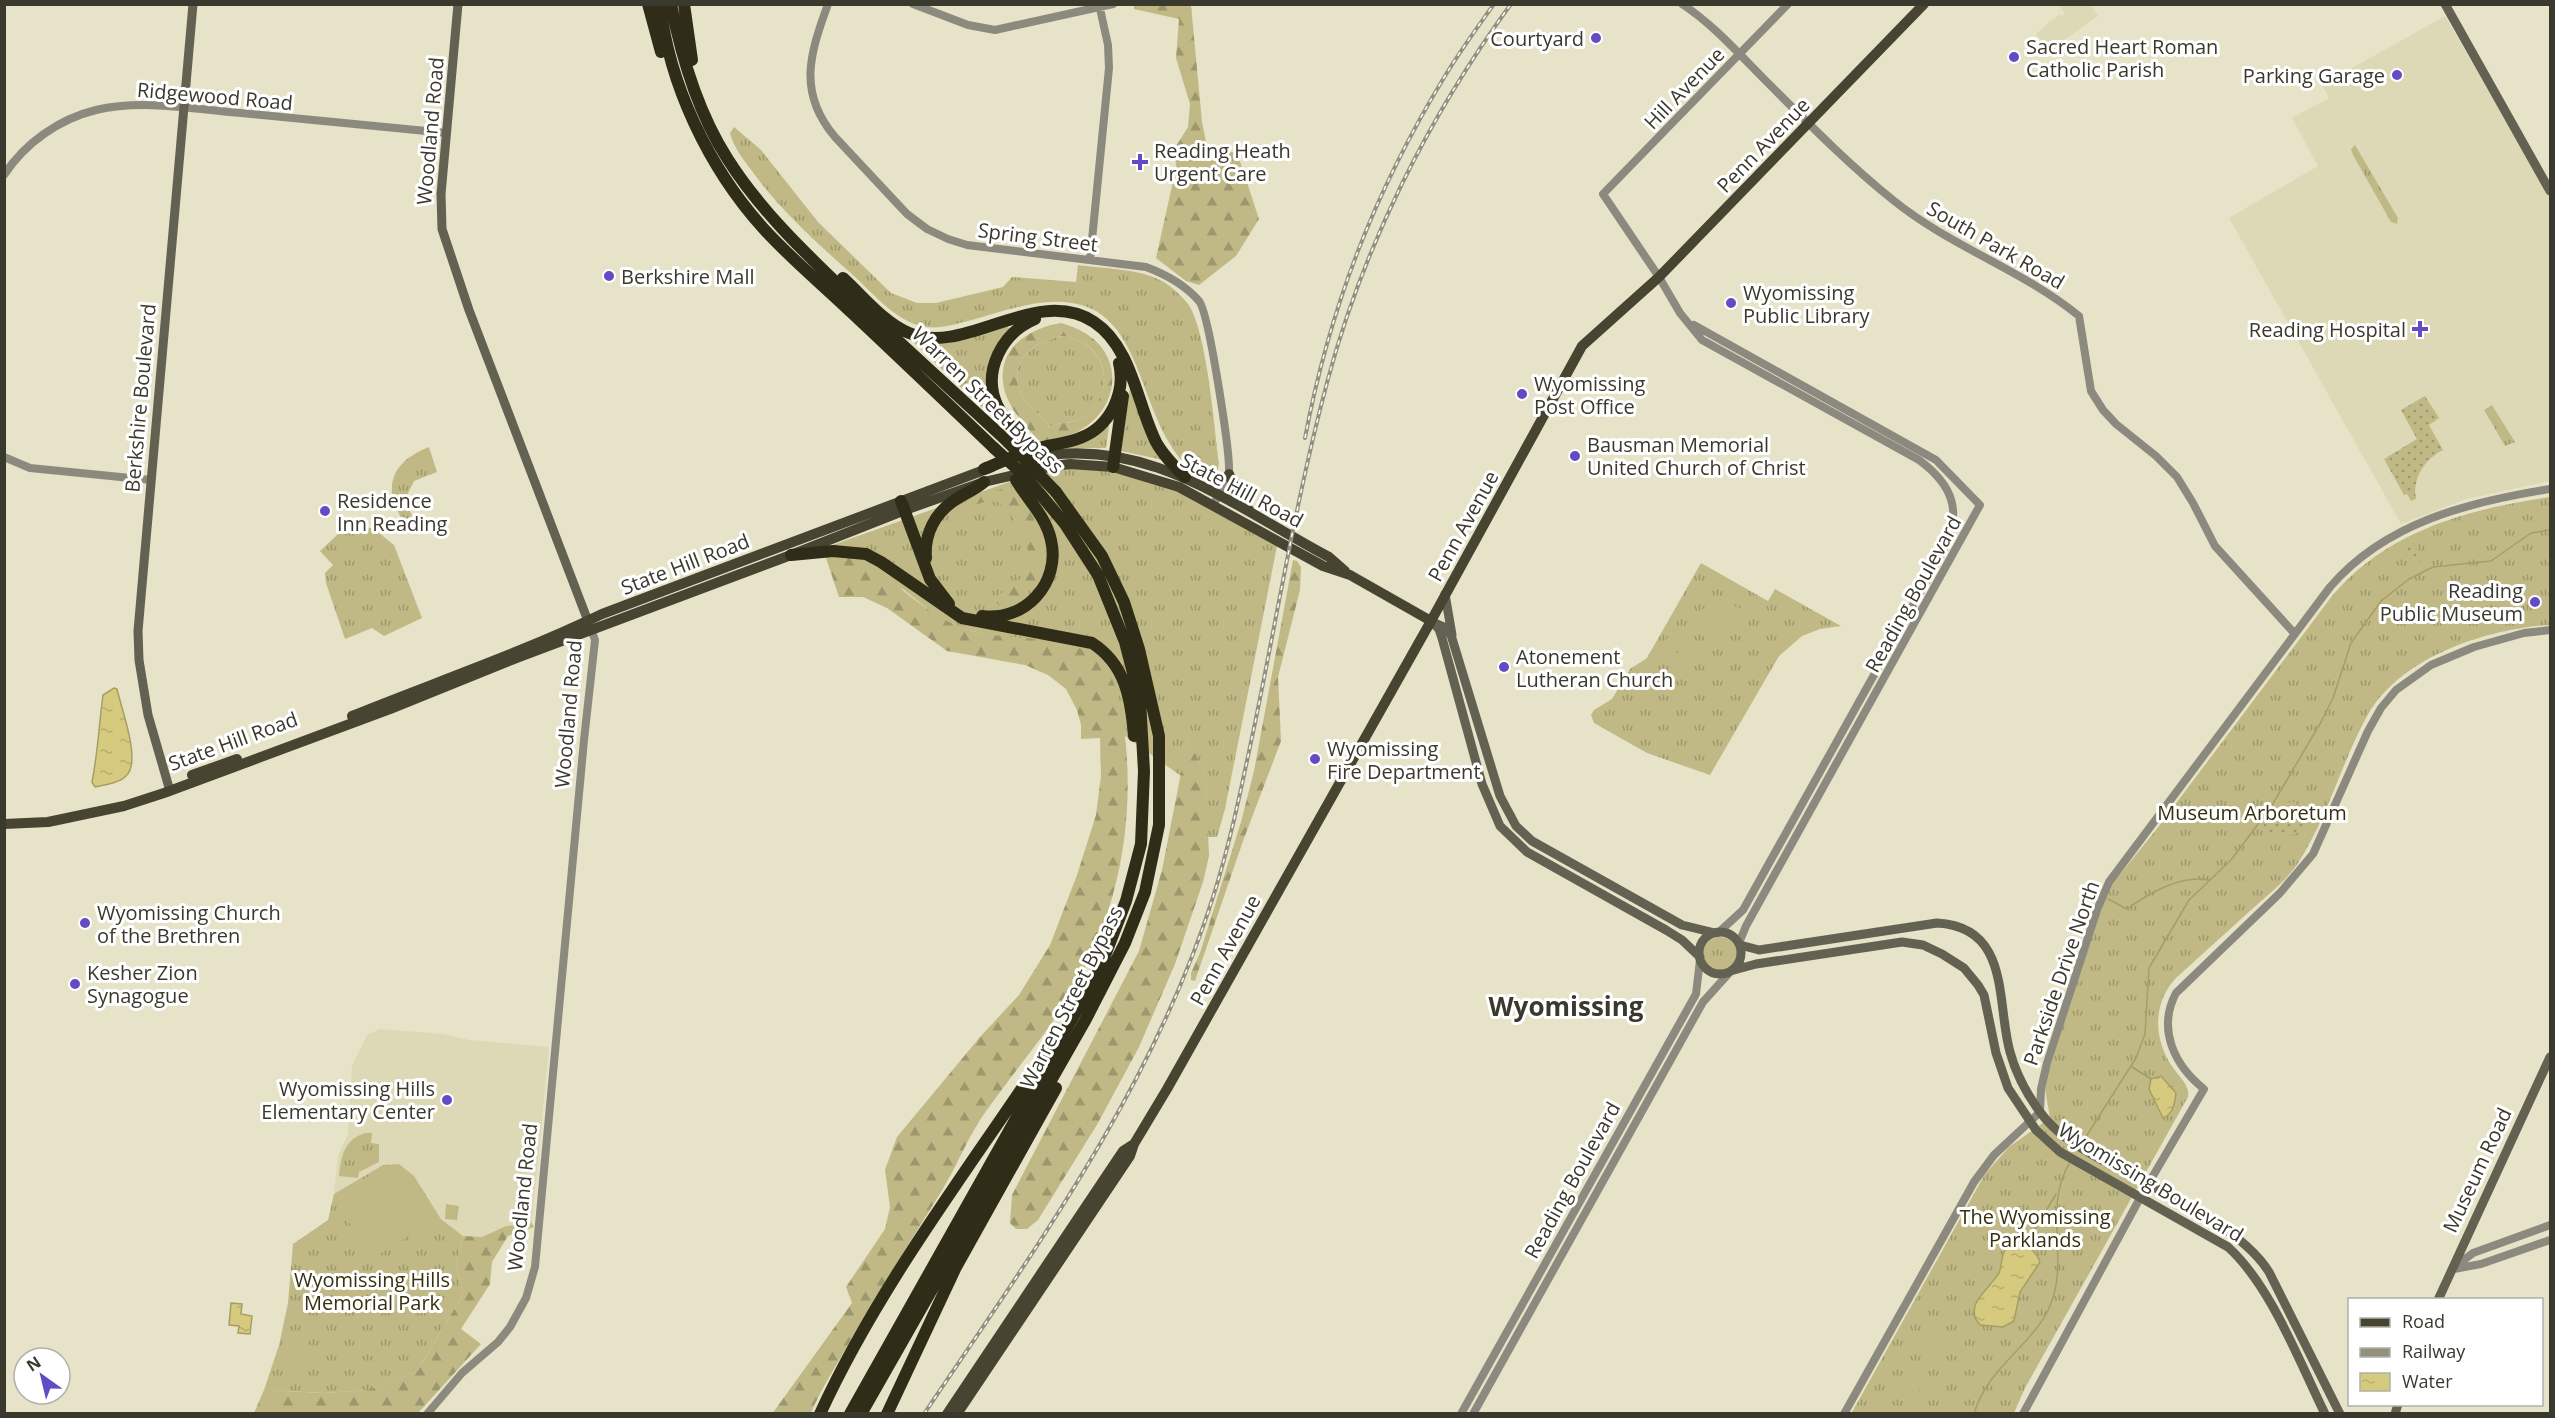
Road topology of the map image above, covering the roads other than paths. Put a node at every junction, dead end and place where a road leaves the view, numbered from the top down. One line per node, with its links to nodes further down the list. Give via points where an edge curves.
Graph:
1 (193, 4): 16 (main road, Berkshire Boulevard)
2 (458, 4): 18 (main road, Woodland Road)
3 (648, 4): 21 (highway, via 684,116 696,140)
4 (660, 4): 21 (highway, Warren Street Bypass, via 679,87)
5 (671, 4): 19 (highway, Warren Street Bypass, via 694,90)
6 (684, 4): 19 (highway, via 691,55)
7 (828, 4): 25 (street, Spring Street, via 812,51 810,78 815,105 829,130 907,214 937,235 967,245)
8 (913, 4): 14 (street, via 968,25 995,30)
9 (1113, 4): 14 (street)
10 (1682, 4): 15 (street, South Park Road, via 1704,19)
11 (1788, 4): 15 (street, Hill Avenue)
12 (1924, 4): 17 (main road, Penn Avenue)
13 (2445, 4): 22 (main road)
14 (1100, 7): 25 (street, via 1109,68)
15 (1740, 54): 17 (street, South Park Road); 23 (street, Hill Avenue)
16 (184, 108): 18 (street, Ridgewood Road); 20 (street, Ridgewood Road, via 123,105 80,115 38,138); 36 (main road, Berkshire Boulevard)
17 (1809, 124): 26 (main road, Penn Avenue); 50 (street, South Park Road, via 1873,184 1919,219 2046,290 2079,316 2091,391 2103,410 2176,477 2216,547)
18 (447, 133): 48 (main road, Woodland Road, via 441,209 447,248)
19 (726, 157): 24 (highway, Warren Street Bypass)
20 (4, 175)
21 (728, 182): 35 (highway, Warren Street Bypass, bridge, via 764,229 994,448)
22 (2550, 191)
23 (1603, 194): 26 (street, Reading Boulevard)
24 (767, 212): 28 (highway, via 908,333 939,338 1060,310 1095,323 1106,332); 38 (highway, Warren Street Bypass, bridge)
25 (1090, 260): 32 (street, Spring Street, via 1160,272 1203,307 1215,361)
26 (1659, 277): 27 (street, Reading Boulevard); 45 (main road, Penn Avenue, via 1582,345)
27 (1684, 318): 55 (street, Reading Boulevard, via 1707,344 1919,460 1946,486 1954,514 1943,551 1743,910); 57 (street, Reading Boulevard, via 1936,460 1980,505)
28 (1122, 357): 31 (highway, via 1126,378); 34 (highway, via 1157,444)
29 (1117, 401): 31 (highway); 33 (highway, via 1103,422 1084,437 1036,448); 38 (highway, bridge, via 1122,377 1118,359 1108,341 1080,319 1044,316 1026,323 1003,345 992,378 999,408)
30 (4, 458): 36 (street, via 30,468)
31 (1110, 461): 33 (main road, State Hill Road, via 1046,455); 34 (main road, State Hill Road, via 1145,462); 39 (main road, State Hill Road)
32 (1229, 474): 39 (street); 41 (main road, via 1239,498)
33 (984, 475): 40 (main road, State Hill Road); 43 (highway, via 973,492 950,503 933,522 926,544)
34 (1185, 477): 39 (main road, State Hill Road)
35 (1021, 479): 43 (highway, via 1044,521 1053,550 1049,576 1035,599 1008,615 971,614 945,601); 54 (highway, Warren Street Bypass, via 1065,524 1098,575 1125,642 1140,700 1144,771 1142,834)
36 (151, 480): 52 (main road, Berkshire Boulevard, via 139,649 148,715)
37 (2550, 489): 50 (street, Parkside Drive North, via 2452,510 2399,531 2346,569)
38 (1056, 492): 56 (highway, Warren Street Bypass, via 1102,556 1124,602 1159,736 1159,825 1146,892)
39 (1216, 500): 41 (main road, State Hill Road); 44 (main road, State Hill Road, via 1323,566)
40 (900, 507): 42 (main road, State Hill Road); 43 (highway); 46 (highway, via 924,578); 48 (main road, State Hill Road)
41 (1256, 516): 44 (main road, State Hill Road, via 1329,557)
42 (791, 555): 46 (highway, via 833,551 866,554); 48 (main road, State Hill Road)
43 (927, 571)
44 (1347, 574): 47 (main road, State Hill Road)
45 (1445, 594): 47 (main road, Penn Avenue); 51 (main road)
46 (940, 605): 54 (highway, via 975,622 1083,639 1101,648 1116,663 1126,683 1138,785)
47 (1431, 621): 51 (main road, via 1444,627); 58 (main road, via 1439,629 1482,784 1500,826 1527,852 1666,930); 64 (main road, Penn Avenue)
48 (590, 625): 52 (main road, State Hill Road, via 380,713); 71 (street, Woodland Road, via 596,640 535,1267 526,1298 510,1327)
49 (2550, 630): 65 (street, via 2474,647 2431,665 2396,690 2381,708 2313,854 2280,893 2173,998 2168,1022 2170,1042 2186,1071 2204,1089)
50 (2295, 634): 62 (street, Parkside Drive North, via 2109,882 2047,1063)
51 (1453, 640): 55 (main road, via 1500,796 1516,826 1532,841 1682,925)
52 (169, 787): 53 (main road, State Hill Road, via 124,806 48,822)
53 (4, 824)
54 (1131, 880): 59 (highway, Warren Street Bypass)
55 (1716, 933): 57 (main road, via 1729,934); 58 (main road, via 1703,942)
56 (1125, 943): 74 (highway, Warren Street Bypass); 75 (highway, via 1095,1016 957,1267)
57 (1739, 944): 60 (main road, via 1741,957); 62 (main road, Wyomissing Boulevard, via 1759,950 1937,923 1964,929 1981,942 1994,961 2011,1056 2023,1087)
58 (1700, 958): 60 (main road, via 1712,973); 78 (street, Reading Boulevard, via 1696,994)
59 (1099, 971): 72 (highway, via 907,1258 859,1337); 73 (highway, Warren Street Bypass)
60 (1732, 971): 63 (main road, Wyomissing Boulevard, via 1902,942 1933,949 1964,968 1984,995 2008,1088); 79 (street, Reading Boulevard, via 1703,1002)
61 (2550, 1057): 69 (main road, Museum Road)
62 (2040, 1112): 63 (street); 65 (main road, Wyomissing Boulevard, via 2058,1133)
63 (2031, 1122): 66 (main road, Wyomissing Boulevard, via 2042,1137 2065,1154); 80 (street, via 1994,1155 1974,1182)
64 (1134, 1144): 76 (main road, Penn Avenue, via 1123,1150); 77 (main road, Penn Avenue, via 1130,1156)
65 (2148, 1185): 66 (street); 83 (main road, Wyomissing Boulevard, via 2216,1223 2256,1253)
66 (2140, 1198): 81 (street); 82 (main road, Wyomissing Boulevard, via 2228,1247 2244,1262 2264,1291)
67 (2550, 1225): 69 (street, via 2473,1253)
68 (2550, 1240): 69 (street, via 2481,1264)
69 (2450, 1270): 70 (main road, Museum Road)
70 (2438, 1298)
71 (427, 1413)
72 (820, 1413)
73 (850, 1413)
74 (861, 1413)
75 (887, 1413)
76 (947, 1413)
77 (957, 1413)
78 (1461, 1413)
79 (1473, 1413)
80 (1844, 1413)
81 (2023, 1413)
82 (2325, 1413)
83 (2340, 1413)

